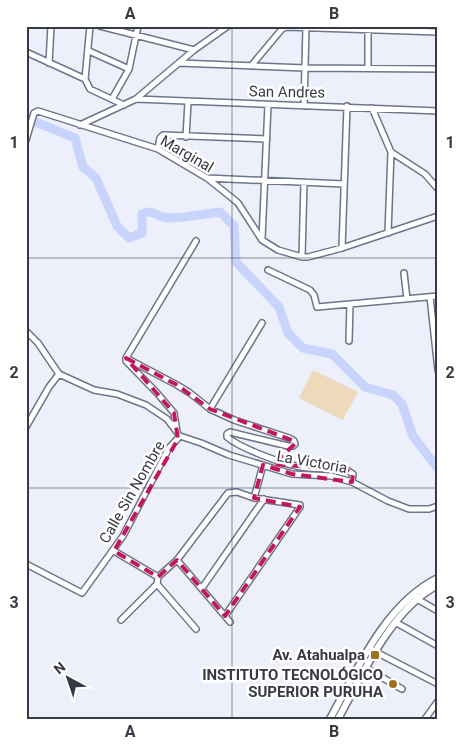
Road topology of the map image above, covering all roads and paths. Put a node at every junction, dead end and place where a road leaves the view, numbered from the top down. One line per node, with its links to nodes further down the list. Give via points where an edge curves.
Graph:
1 (51, 26): 13 (street)
2 (90, 26): 11 (street)
3 (100, 26): 9 (street)
4 (138, 26): 9 (street)
5 (228, 26): 10 (street)
6 (306, 27): 7 (street); 15 (street, via 284,27); 16 (street)
7 (368, 28): 8 (street); 17 (street)
8 (438, 32)
9 (136, 36): 10 (street); 18 (street)
10 (194, 50): 14 (street)
11 (89, 51): 18 (street); 20 (street)
12 (26, 52): 13 (street)
13 (49, 63): 20 (street)
14 (179, 63): 15 (street); 22 (street)
15 (251, 66): 16 (street)
16 (305, 68): 17 (street); 26 (street)
17 (368, 68): 19 (street)
18 (129, 69): 21 (street)
19 (438, 69)
20 (85, 79): 21 (street, via 90,89)
21 (112, 99): 24 (street)
22 (136, 99): 23 (street, San Andres); 24 (street)
23 (188, 102): 25 (street, San Andres); 31 (street)
24 (124, 105): 30 (street)
25 (268, 105): 26 (street, San Andres); 32 (street)
26 (304, 106): 27 (street, San Andres)
27 (346, 106): 28 (street, San Andres); 39 (street)
28 (372, 108): 29 (street, San Andres); 35 (street)
29 (438, 111)
30 (80, 125): 33 (street, Marginal, via 38,111 34,113); 34 (street, Marginal)
31 (186, 137): 32 (street); 34 (street, via 163,135)
32 (267, 139): 37 (street)
33 (26, 140)
34 (158, 149): 36 (street, Marginal)
35 (392, 152): 40 (street, via 425,174); 42 (street)
36 (207, 178): 37 (street); 43 (street, Marginal, via 238,203)
37 (265, 181): 38 (street); 43 (street)
38 (304, 182): 39 (street); 46 (street)
39 (344, 184): 45 (street)
40 (438, 190)
41 (438, 216): 42 (street)
42 (388, 233): 45 (street)
43 (262, 240): 46 (street, Marginal, via 278,250)
44 (196, 241): 56 (street)
45 (342, 248): 46 (street)
46 (302, 257)
47 (268, 270): 52 (street, via 310,290 317,307)
48 (404, 273): 51 (street)
49 (438, 296): 50 (street)
50 (430, 297): 51 (street); 57 (street)
51 (407, 299): 52 (street)
52 (350, 304): 55 (street)
53 (262, 323): 59 (street)
54 (26, 331): 58 (street)
55 (349, 341)
56 (126, 358): 59 (street, via 184,389); 61 (street, via 174,413)
57 (438, 370)
58 (59, 374): 60 (street); 61 (street, Calle Sin Nombre, via 94,390 117,394 146,405 167,419)
59 (210, 409): 63 (street, via 289,438 295,444 288,446 230,432 227,434 230,439 293,466 347,470 353,474)
60 (26, 427)
61 (179, 434): 62 (street, La Victoria); 67 (street, Calle Sin Nombre)
62 (263, 465): 63 (street, La Victoria, via 292,474 331,476); 64 (street)
63 (352, 482): 66 (street, La Victoria, via 409,509)
64 (254, 498): 65 (street); 68 (street, via 237,492 228,494)
65 (264, 499): 74 (street); 77 (street, via 300,506)
66 (438, 506)
67 (114, 551): 69 (street, Calle Sin Nombre, via 82,593); 70 (street)
68 (177, 560): 70 (street); 74 (street)
69 (26, 564)
70 (158, 577): 72 (street)
71 (438, 578): 83 (main road, via 425,584 398,607 380,632)
72 (157, 584): 78 (street); 81 (street)
73 (438, 585): 75 (main road)
74 (202, 588): 77 (street)
75 (417, 598): 76 (street); 80 (main road)
76 (438, 611)
77 (225, 616): 79 (street)
78 (121, 620)
79 (230, 622)
80 (395, 622): 82 (street); 83 (main road)
81 (196, 629)
82 (438, 646)
83 (373, 651): 84 (main road); 85 (street); 88 (main road)
84 (366, 668): 86 (street); 88 (main road)
85 (438, 684)
86 (402, 689)
87 (438, 700): 91 (street)
88 (340, 709): 89 (main road); 90 (main road)
89 (330, 719)
90 (338, 719)
91 (426, 719)

